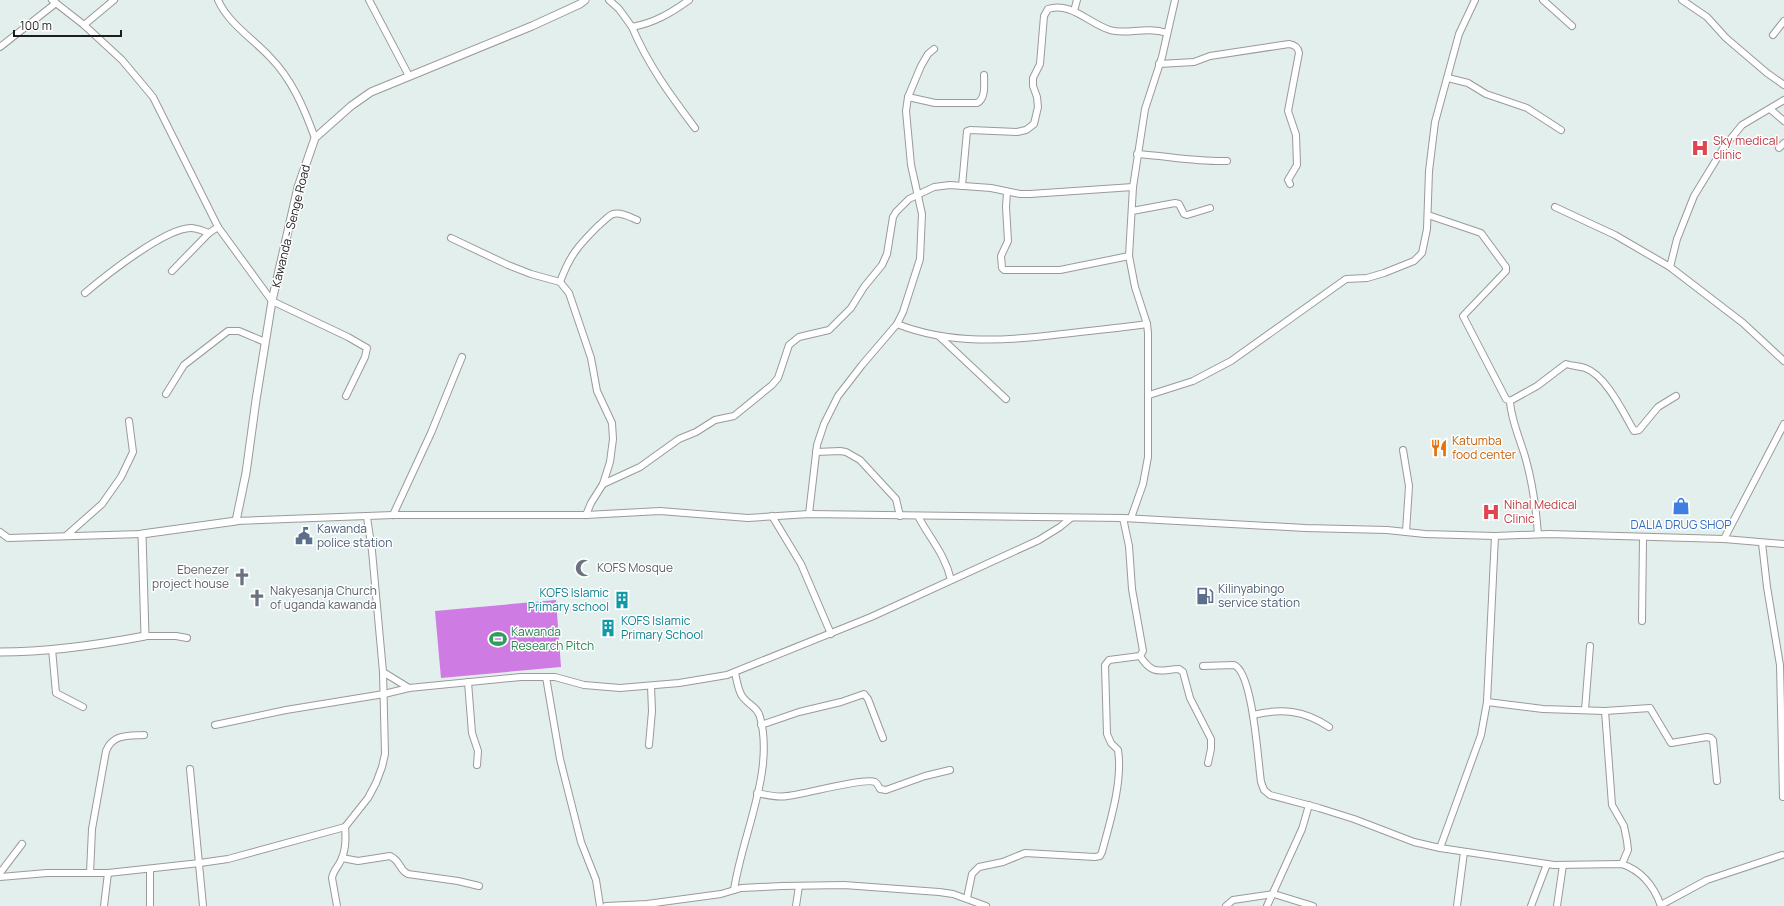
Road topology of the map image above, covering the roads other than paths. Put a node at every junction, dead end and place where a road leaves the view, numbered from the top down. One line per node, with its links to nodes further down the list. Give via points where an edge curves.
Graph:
1 (114, 0): 15 (street)
2 (218, 0): 33 (street, via 242,32 269,56 290,81)
3 (369, 0): 24 (street)
4 (586, 0): 24 (street, Kawanda - Senge Road, via 532,26)
5 (609, 0): 17 (street, via 620,9)
6 (690, 0): 17 (street, via 653,22)
7 (1077, 0): 13 (street)
8 (1175, 0): 18 (street)
9 (1475, 0): 25 (street, via 1459,34)
10 (1543, 0): 16 (street)
11 (1682, 0): 26 (street, via 1707,18 1726,38)
12 (54, 1): 15 (street); 20 (street)
13 (1074, 11): 18 (street, via 1099,26 1114,31 1145,29); 37 (street, via 1050,8 1045,12 1040,64 1033,78 1038,107 1034,124 1026,130 1017,132 967,131)
14 (1784, 21): 19 (street)
15 (84, 25): 46 (street, via 122,60 153,97)
16 (1572, 26)
17 (632, 27): 31 (street, via 648,61 668,93)
18 (1167, 33): 22 (street)
19 (1773, 35)
20 (0, 47)
21 (934, 49): 27 (street, via 921,66)
22 (1160, 64): 34 (street, via 1145,108); 36 (street, via 1194,62 1210,56 1295,45 1299,53 1288,111 1296,135 1297,166 1288,180)
23 (984, 75): 27 (street, via 983,98 980,102 935,103)
24 (409, 76): 33 (street, Kawanda - Senge Road, via 371,92 351,106)
25 (1448, 78): 32 (street, via 1468,82 1486,94 1527,108); 44 (street, via 1439,103 1431,146)
26 (1784, 85)
27 (908, 97): 40 (street, via 906,126)
28 (1784, 100): 29 (street)
29 (1770, 109): 30 (street); 50 (street, via 1742,125 1724,147 1694,196 1677,238)
30 (1784, 121)
31 (695, 128)
32 (1561, 130)
33 (316, 138): 54 (street, Kawanda - Senge Road, via 298,188)
34 (1137, 154): 35 (street); 38 (street)
35 (1227, 161)
36 (1290, 184)
37 (962, 186): 39 (street); 40 (street, via 934,188)
38 (1133, 187): 39 (street, via 1037,194); 43 (street)
39 (1007, 192): 49 (street, via 1008,241 1001,256 1004,270 1060,270)
40 (918, 195): 55 (street, via 922,214 920,259); 71 (street, via 909,199 893,217 887,254 882,265 851,308 829,330 799,337 789,346 778,378 772,385 734,416 715,420 679,439 640,467)
41 (1555, 207): 50 (street, via 1615,235)
42 (1210, 208): 43 (street, via 1187,215 1179,204 1175,203)
43 (1132, 211): 49 (street)
44 (1428, 215): 62 (street, via 1422,253 1414,261 1367,278 1346,279 1231,361 1193,380); 66 (street, via 1481,233 1505,263 1506,271 1463,316 1506,399)
45 (637, 220): 52 (street, via 618,214 612,214 607,218 571,256)
46 (218, 227): 47 (street); 54 (street)
47 (209, 233): 51 (street); 53 (street, via 191,228 165,236 109,273)
48 (451, 238): 52 (street, via 508,265)
49 (1129, 256): 56 (street, via 1135,287)
50 (1670, 267): 60 (street, via 1743,323)
51 (172, 271)
52 (560, 282): 71 (street, via 569,293 591,358 597,391 612,423 613,448)
53 (85, 293)
54 (272, 301): 58 (street, Kawanda - Senge Road); 63 (street, via 367,348)
55 (897, 324): 57 (street, via 913,331); 70 (street, via 838,396 824,424)
56 (1147, 324): 57 (street, via 1020,339 966,340); 62 (street)
57 (940, 337): 65 (street)
58 (265, 342): 61 (street, via 239,331 228,331 184,365); 82 (street, Kawanda - Senge Road, via 246,472)
59 (462, 357): 73 (street, via 431,433)
60 (1784, 361)
61 (166, 394)
62 (1149, 395): 81 (street, via 1147,471)
63 (346, 396)
64 (1676, 396): 66 (street, via 1658,407 1639,430 1634,431 1616,399 1595,374 1585,368 1566,364)
65 (1006, 399)
66 (1510, 401): 86 (street, via 1533,489)
67 (129, 420): 87 (street, via 133,452 121,477 102,504)
68 (1784, 424): 91 (street)
69 (1403, 450): 84 (street, via 1409,486)
70 (816, 452): 72 (street); 76 (street, via 846,452 860,460 896,498)
71 (603, 484): 74 (street)
72 (809, 514): 75 (street); 76 (street)
73 (393, 515): 74 (street); 78 (street)
74 (586, 515): 75 (street, via 660,511 742,517)
75 (772, 516): 96 (street, via 801,564)
76 (900, 516): 77 (street)
77 (918, 516): 79 (street); 94 (street, via 942,553)
78 (367, 517): 82 (street); 104 (street)
79 (1071, 518): 80 (street); 94 (street, via 1040,540)
80 (1124, 518): 81 (street); 102 (street, via 1132,589 1143,651)
81 (1131, 518): 84 (street, via 1266,527)
82 (236, 521): 85 (street)
83 (0, 532): 90 (street)
84 (1406, 532): 88 (street)
85 (142, 534): 87 (street); 97 (street)
86 (1538, 534): 88 (street); 89 (street)
87 (67, 535): 90 (street)
88 (1495, 536): 111 (street)
89 (1643, 536): 91 (street); 95 (street)
90 (3, 539)
91 (1724, 539): 92 (street)
92 (1762, 543): 93 (street); 115 (street, via 1780,665)
93 (1784, 544)
94 (951, 580): 96 (street)
95 (1642, 621)
96 (831, 634): 105 (street)
97 (145, 636): 98 (street); 100 (street, via 110,643)
98 (188, 638)
99 (1590, 646): 113 (street)
100 (52, 649): 101 (street); 112 (street, via 56,692)
101 (0, 652)
102 (1140, 656): 123 (street, via 1156,671 1180,669 1183,672 1190,698 1211,739); 150 (street, via 1109,660 1105,665 1107,734 1118,750 1119,771 1101,854 1095,857 1025,853 1003,862 979,867 972,874)
103 (1203, 666): 116 (street, via 1234,665 1239,668 1250,695)
104 (383, 672): 109 (street); 110 (street)
105 (735, 673): 108 (street); 117 (street, via 741,695 758,712)
106 (546, 677): 107 (street); 108 (street, via 610,688); 156 (street, via 560,759 581,842 596,880)
107 (468, 682): 109 (street); 124 (street, via 472,733 478,751)
108 (651, 686): 122 (street)
109 (409, 688): 110 (street)
110 (384, 694): 118 (street); 131 (street, via 385,754 382,767 368,798)
111 (1487, 702): 113 (street, via 1543,709); 133 (street, via 1481,735)
112 (83, 707)
113 (1585, 710): 114 (street)
114 (1605, 711): 127 (street, via 1650,708 1671,742 1711,738); 139 (street, via 1612,805 1624,826 1627,841 1628,850)
115 (1782, 714): 129 (street)
116 (1253, 715): 119 (street, via 1283,711 1310,717); 130 (street, via 1264,790 1274,796)
117 (761, 724): 121 (street, via 864,694); 128 (street, via 764,758)
118 (215, 725)
119 (1329, 727)
120 (144, 735): 143 (street, via 120,736 108,745 92,829)
121 (884, 738)
122 (649, 745)
123 (1208, 763)
124 (477, 765)
125 (190, 769): 137 (street)
126 (950, 770): 128 (street, via 886,790 880,789 877,783 872,781 789,796 777,797)
127 (1717, 781)
128 (757, 793): 148 (street, via 737,868)
129 (1783, 797)
130 (1309, 805): 133 (street, via 1414,842); 149 (street, via 1302,829)
131 (345, 827): 136 (street, via 346,842); 137 (street, via 228,859)
132 (22, 844): 142 (street)
133 (1440, 848): 134 (street)
134 (1464, 852): 138 (street); 163 (street)
135 (1782, 855): 151 (street, via 1707,880)
136 (342, 858): 146 (street, via 358,861 390,856 395,858 408,874); 155 (street, via 332,878)
137 (200, 863): 141 (street); 154 (street)
138 (1547, 864): 140 (street); 164 (street)
139 (1622, 864): 140 (street); 151 (street, via 1645,877)
140 (1563, 865): 165 (street)
141 (150, 869): 144 (street); 153 (street)
142 (0, 873)
143 (90, 873): 144 (street); 145 (street, via 47,872)
144 (108, 873): 152 (street)
145 (0, 877)
146 (479, 886)
147 (799, 886): 148 (street); 150 (street, via 844,885 922,890); 158 (street)
148 (734, 890): 157 (street, via 647,904)
149 (1274, 894): 160 (street, via 1233,900); 161 (street); 162 (street)
150 (967, 898): 159 (street)
151 (1661, 905)
152 (104, 906)
153 (150, 906)
154 (203, 906)
155 (337, 906)
156 (600, 906)
157 (606, 906)
158 (796, 906)
159 (986, 906)
160 (1226, 906)
161 (1267, 906)
162 (1313, 906)
163 (1457, 906)
164 (1531, 906)
165 (1557, 906)

